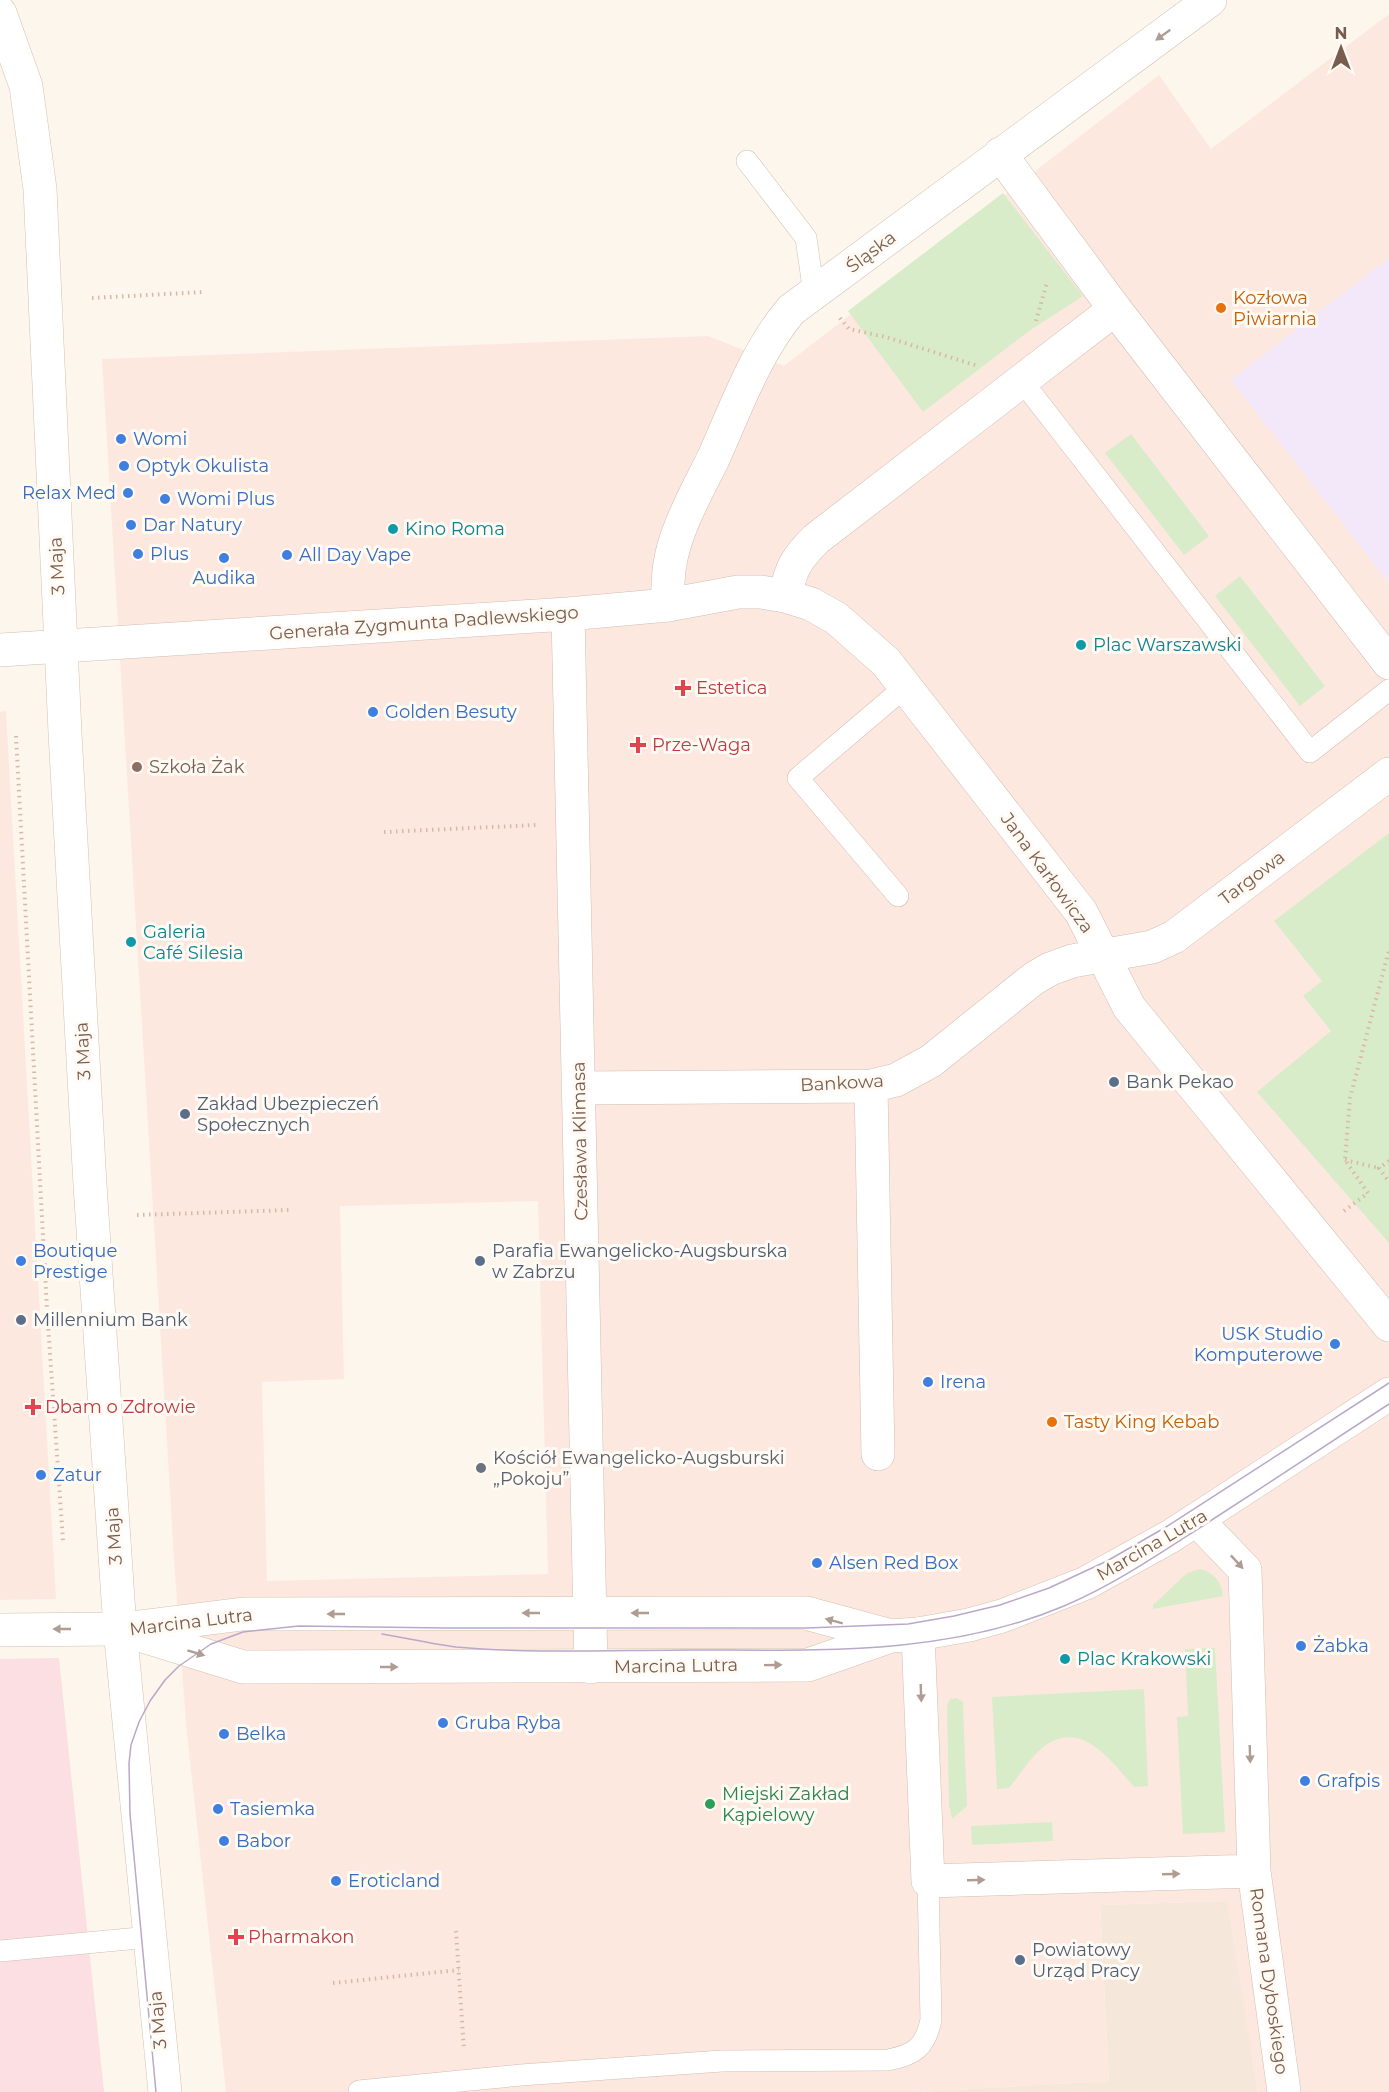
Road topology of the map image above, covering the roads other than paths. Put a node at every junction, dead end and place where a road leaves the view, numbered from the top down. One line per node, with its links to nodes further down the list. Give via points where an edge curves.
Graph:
1 (1210, 0): 3 (street, Śląska, one-way to 3)
2 (0, 13): 11 (street, 3 Maja, via 26,86 40,189)
3 (1000, 154): 5 (street, Śląska); 6 (street)
4 (747, 161): 5 (lane, via 806,238)
5 (814, 294): 9 (street, Śląska, via 791,310 758,357 675,544 667,580)
6 (1115, 309): 7 (street); 13 (street)
7 (1022, 381): 8 (street, via 816,538 799,556); 15 (lane, via 1310,752)
8 (785, 596): 9 (street, Generała Zygmunta Padlewskiego, via 738,592); 14 (street, Jana Karłowicza, via 836,618 886,662)
9 (668, 605): 10 (street, Generała Zygmunta Padlewskiego)
10 (568, 614): 11 (street, Generała Zygmunta Padlewskiego); 20 (street, Czesława Klimasa)
11 (61, 645): 12 (street, Generała Zygmunta Padlewskiego); 26 (street, 3 Maja, via 90,1185)
12 (0, 650)
13 (1389, 663)
14 (905, 687): 17 (lane, via 798,778); 18 (street, Jana Karłowicza, via 1081,912)
15 (1389, 690)
16 (1389, 774): 18 (street, Targowa, via 1174,937 1152,947)
17 (898, 896)
18 (1103, 956): 19 (street, Bankowa, via 1050,969 931,1061 896,1080); 21 (street, Jana Karłowicza, via 1129,1007)
19 (871, 1086): 20 (street, Bankowa); 23 (street)
20 (579, 1089): 25 (street, Czesława Klimasa)
21 (1389, 1325)
22 (1389, 1394): 24 (street, Marcina Lutra)
23 (878, 1454)
24 (1197, 1520): 28 (street, Marcina Lutra, via 1112,1571 1066,1593 969,1625); 30 (street, one-way to 30, via 1245,1570)
25 (590, 1613): 26 (street, Marcina Lutra, one-way to 26, via 243,1614); 28 (street, Marcina Lutra, one-way to 25, via 807,1613); 29 (street, Czesława Klimasa)
26 (120, 1629): 27 (street, one-way to 27); 29 (street, Marcina Lutra, one-way to 29, via 243,1667); 32 (street, 3 Maja)
27 (0, 1630)
28 (904, 1635): 29 (street, Marcina Lutra, one-way to 28, via 808,1665); 31 (street, one-way to 31)
29 (591, 1667)
30 (1254, 1871): 31 (street, one-way to 30); 36 (street, Romana Dyboskiego)
31 (928, 1881): 34 (lane, via 931,2020 928,2036 906,2057 711,2062)
32 (150, 1937): 33 (lane); 35 (street, 3 Maja)
33 (0, 1951)
34 (359, 2091)
35 (165, 2092)
36 (1284, 2092)

